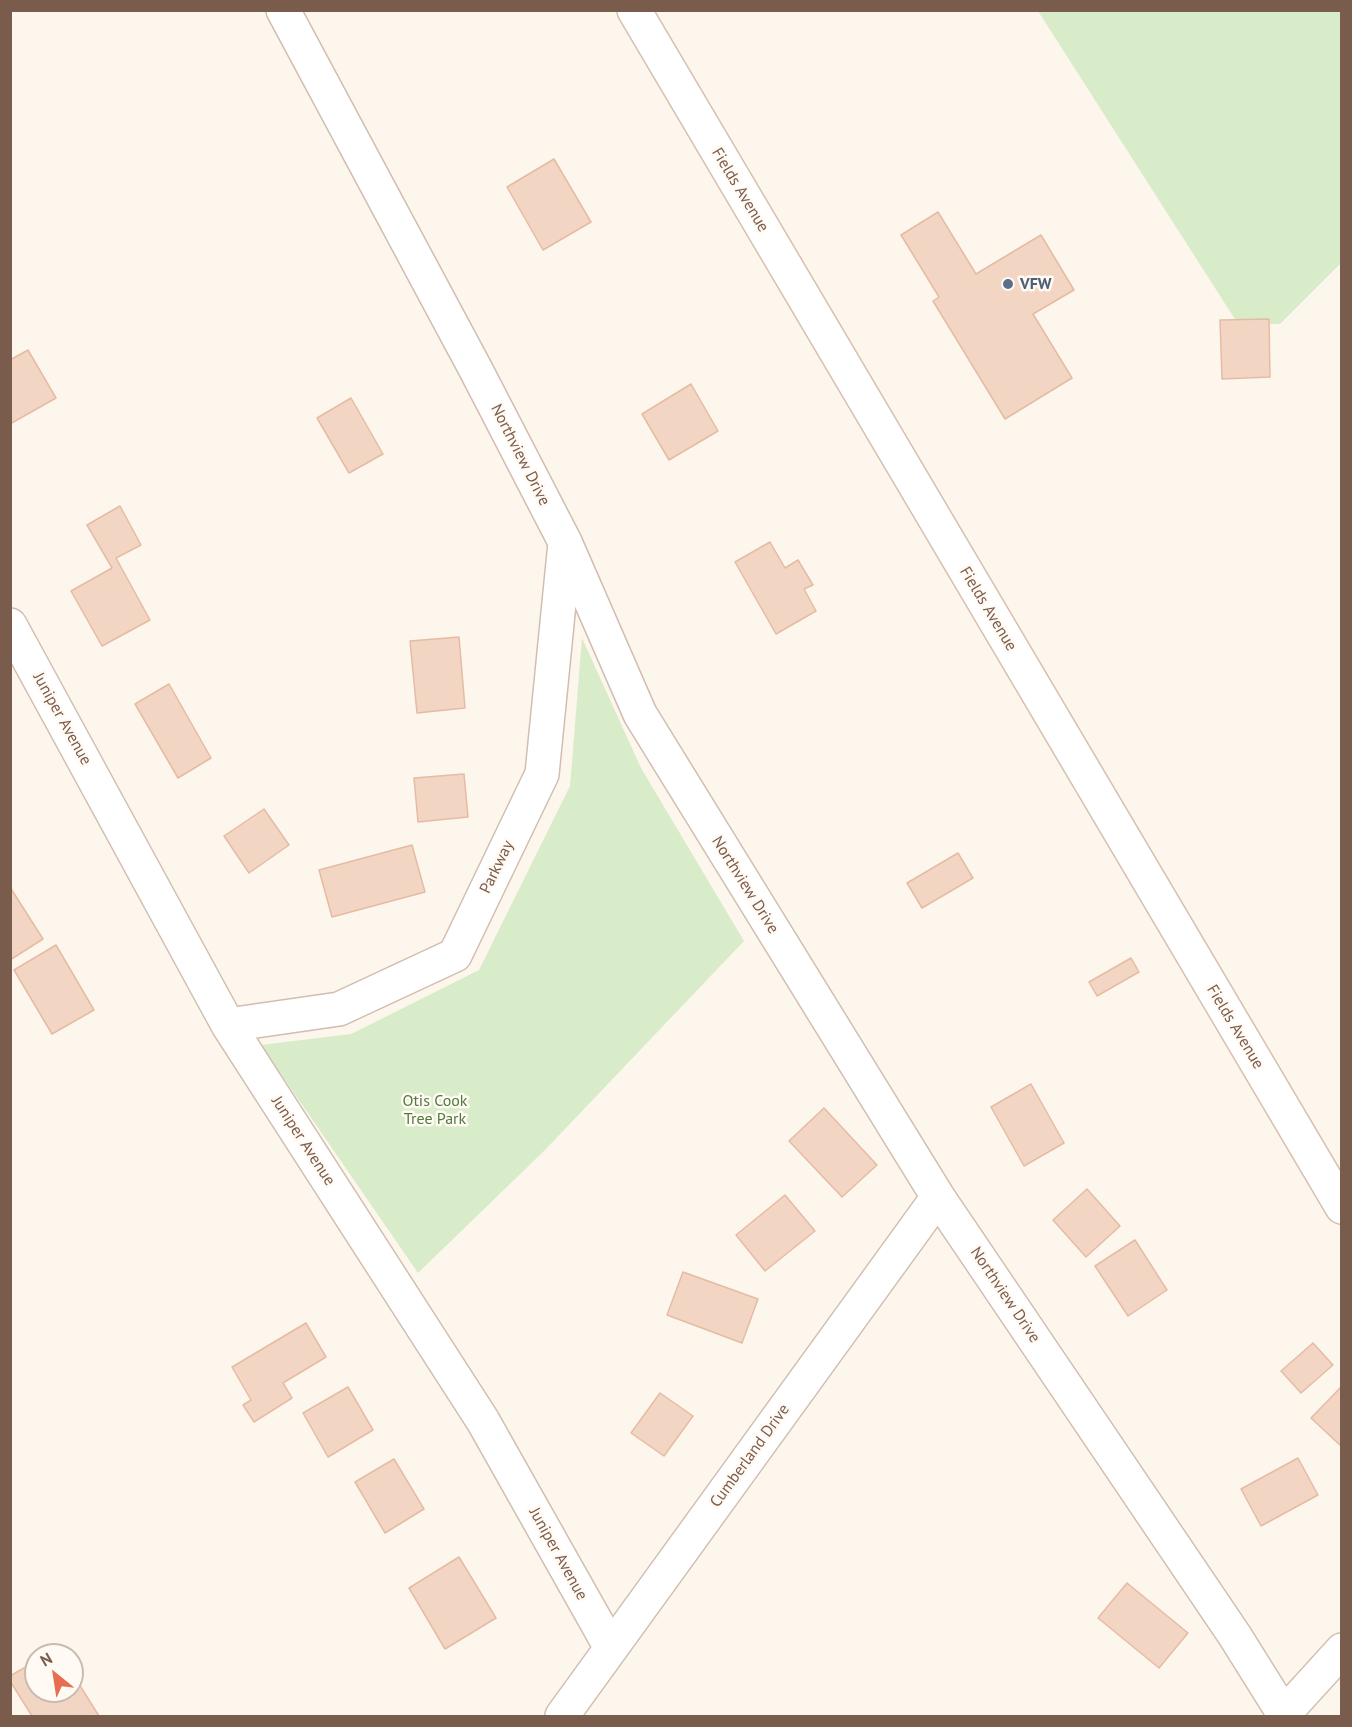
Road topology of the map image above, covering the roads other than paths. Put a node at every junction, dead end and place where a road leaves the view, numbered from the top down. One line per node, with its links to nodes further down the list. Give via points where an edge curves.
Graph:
1 (283, 10): 3 (street, Northview Drive)
2 (634, 10): 7 (street, Fields Avenue)
3 (565, 542): 5 (street, Parkway, via 542,774 455,955 339,1010); 6 (street, Northview Drive, via 640,714)
4 (10, 625): 5 (street, Juniper Avenue)
5 (228, 1025): 8 (street, Juniper Avenue, via 483,1421)
6 (938, 1197): 8 (street, Cumberland Drive); 11 (street, Northview Drive, via 1235,1636)
7 (1341, 1207)
8 (611, 1648): 10 (street, Cumberland Drive)
9 (1341, 1650): 11 (street)
10 (562, 1716)
11 (1284, 1716)

